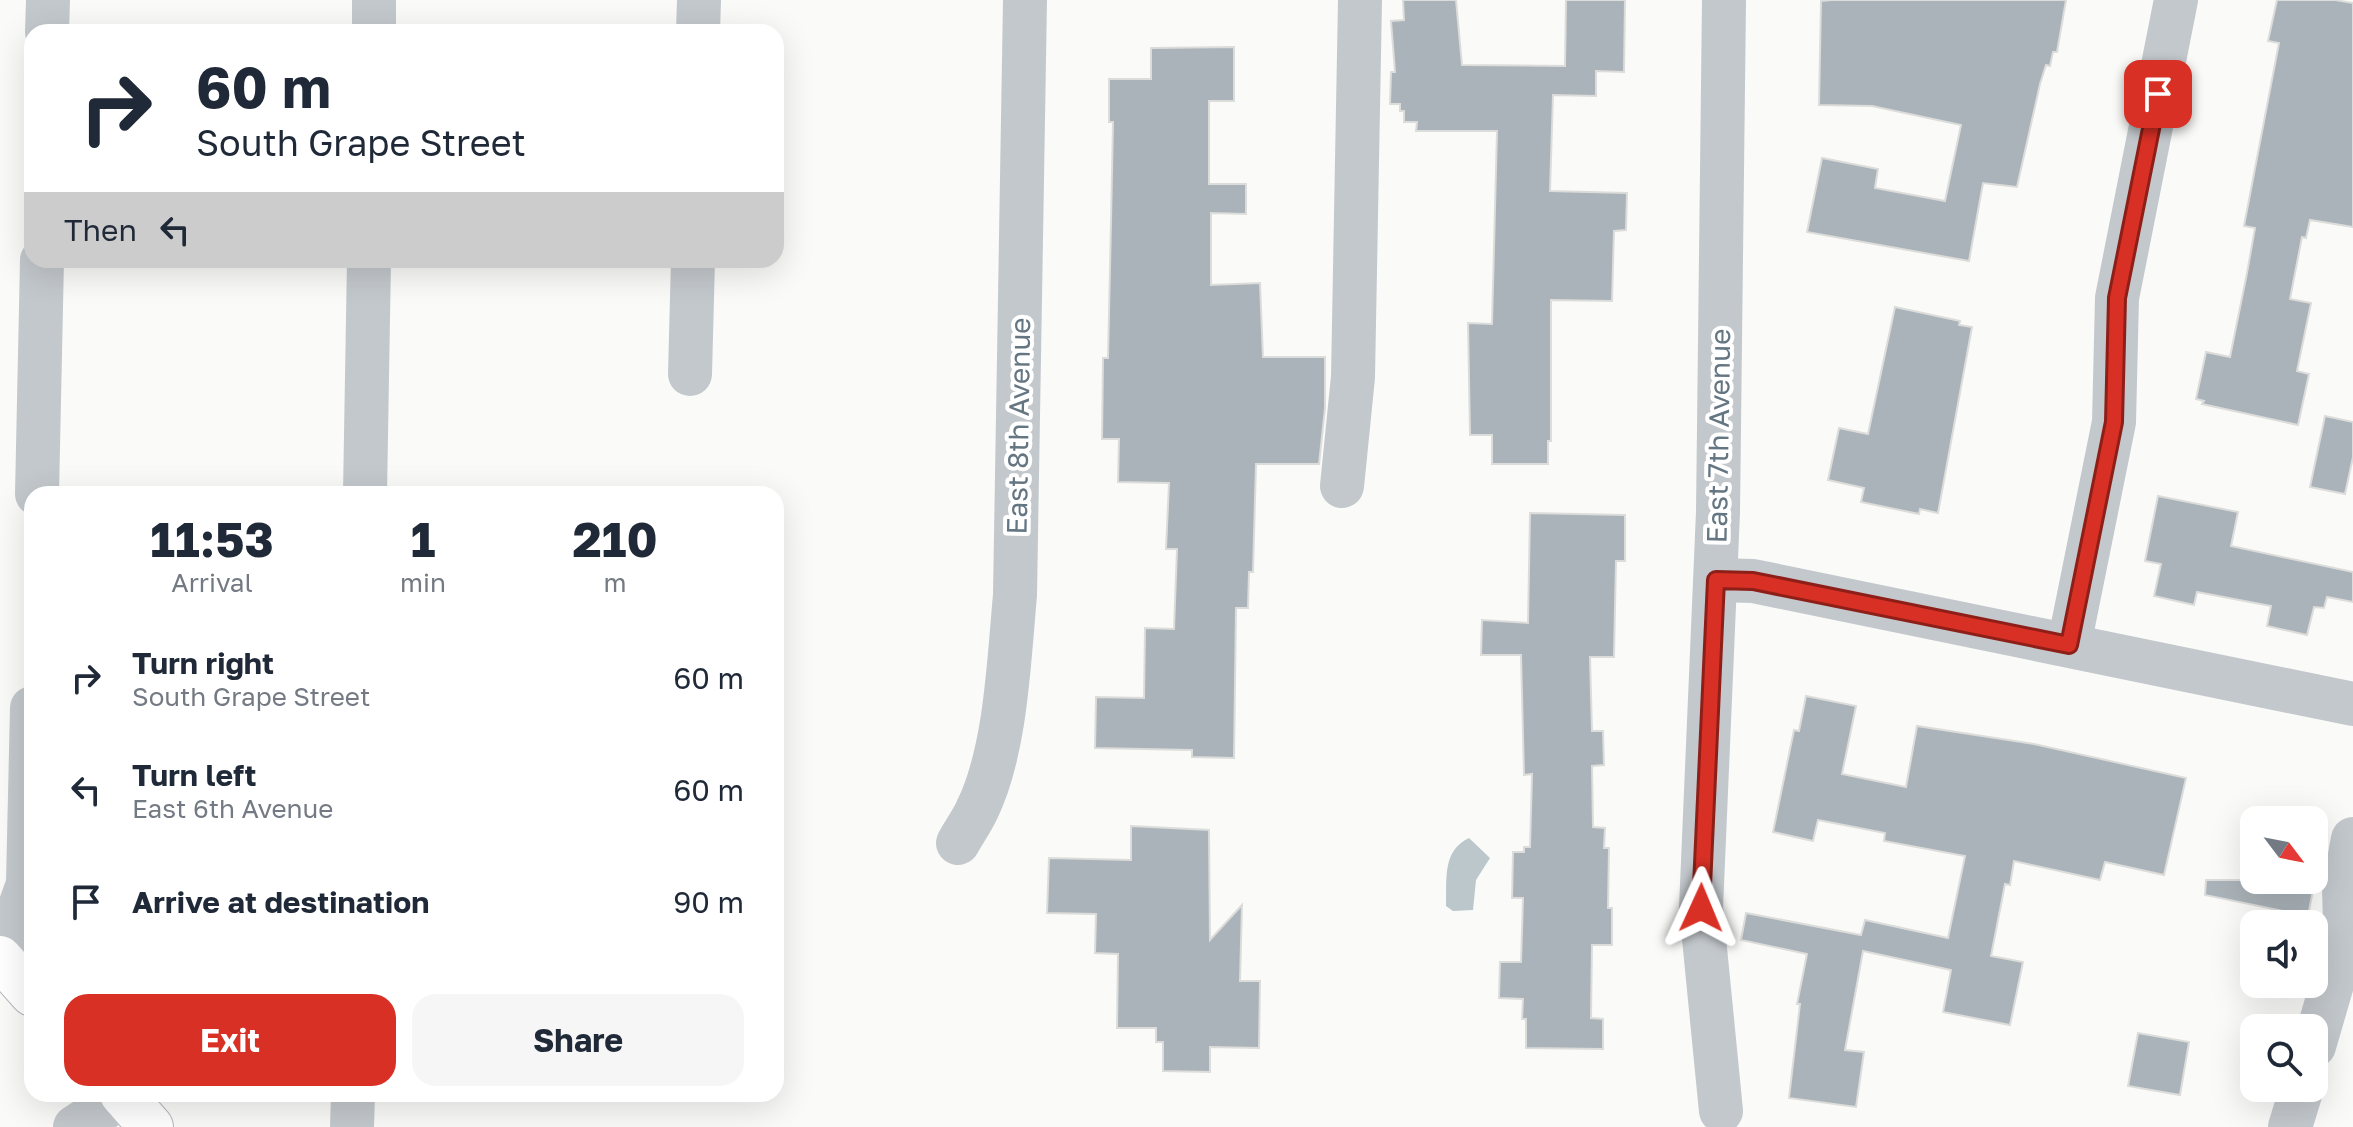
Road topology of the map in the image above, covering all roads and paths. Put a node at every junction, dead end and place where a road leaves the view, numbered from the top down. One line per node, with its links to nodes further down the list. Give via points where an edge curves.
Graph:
1 (48, 0): 8 (street)
2 (374, 0): 9 (street)
3 (699, 0): 10 (street)
4 (1025, 0): 22 (street, East 8th Avenue, via 1015,595 993,766 978,809)
5 (1360, 0): 17 (street, via 1353,377)
6 (1724, 0): 18 (street, East 7th Avenue)
7 (2176, 0): 19 (street, via 2117,298 2114,422)
8 (47, 24)
9 (374, 24)
10 (698, 24)
11 (42, 268): 15 (street)
12 (369, 268): 16 (street)
13 (693, 268): 14 (street)
14 (690, 374)
15 (37, 486)
16 (365, 486)
17 (1342, 486)
18 (1716, 580): 19 (street, via 1753,581); 30 (street, East 7th Avenue, via 1701,908)
19 (2069, 645): 20 (street)
20 (2353, 704)
21 (2353, 839): 26 (street, via 2344,887 2345,925)
22 (958, 843)
23 (24, 895): 24 (street)
24 (1, 958): 25 (main road)
25 (24, 985)
26 (2323, 1014)
27 (353, 1102): 32 (street)
28 (2298, 1102): 33 (street)
29 (132, 1106): 31 (street)
30 (1721, 1111)
31 (75, 1127)
32 (352, 1127)
33 (2290, 1127)

